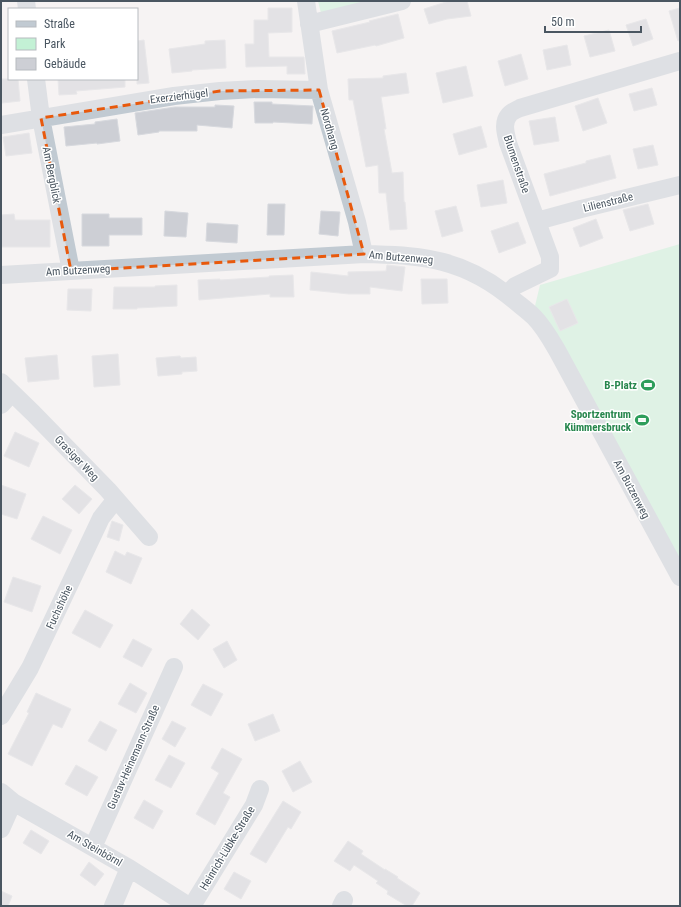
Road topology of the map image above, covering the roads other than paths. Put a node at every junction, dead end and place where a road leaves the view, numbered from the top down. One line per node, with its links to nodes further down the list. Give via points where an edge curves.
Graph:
1 (306, 1): 3 (street, Nordhang)
2 (402, 1): 3 (street)
3 (309, 24): 6 (street, Nordhang)
4 (680, 61): 10 (street, Blumenstraße, via 520,108 509,115 505,122 508,144)
5 (36, 80): 7 (street, Am Bergblick)
6 (319, 90): 7 (street, Exerzierhügel, via 258,89 174,96); 11 (street, Nordhang)
7 (41, 118): 8 (street, Exerzierhügel); 12 (street, Am Bergblick)
8 (1, 125)
9 (680, 185): 10 (street, Lilienstraße)
10 (537, 221): 14 (street, Blumenstraße, via 550,257 550,269 515,286)
11 (364, 254): 12 (street, Am Butzenweg); 14 (street, Am Butzenweg, via 443,261 484,278)
12 (70, 271): 13 (street, Am Butzenweg)
13 (1, 275)
14 (507, 294): 18 (street, Am Butzenweg, via 534,317 549,336)
15 (5, 394): 16 (street, Grasiger Weg, via 33,412)
16 (116, 498): 17 (street, Grasiger Weg); 20 (street, Fuchshöhe, via 101,518 30,668)
17 (149, 537)
18 (680, 577)
19 (174, 667): 24 (street, Gustav-Heinemann-Straße)
20 (1, 716)
21 (260, 789): 28 (street, Heinrich-Lübke-Straße, via 254,805)
22 (7, 797): 23 (street); 24 (street, Am Steinbörnl)
23 (1, 829)
24 (93, 847): 25 (street, Am Steinbörnl)
25 (129, 868): 26 (street); 27 (street, Am Steinbörnl)
26 (113, 906)
27 (188, 906)
28 (192, 906)

